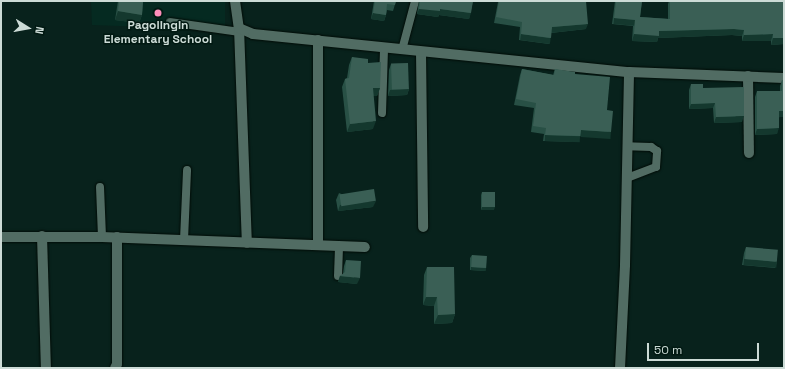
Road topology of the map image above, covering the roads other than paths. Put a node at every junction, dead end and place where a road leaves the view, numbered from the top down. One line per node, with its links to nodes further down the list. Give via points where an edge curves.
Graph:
1 (235, 1): 4 (street)
2 (415, 1): 7 (lane)
3 (170, 22): 4 (lane)
4 (239, 30): 5 (street, via 253,34); 24 (street)
5 (318, 40): 6 (street); 25 (street)
6 (384, 48): 7 (street); 12 (lane)
7 (402, 50): 8 (street)
8 (421, 52): 9 (street); 18 (street)
9 (629, 72): 10 (street); 13 (street)
10 (748, 76): 11 (street); 14 (street)
11 (784, 78)
12 (382, 113)
13 (627, 146): 16 (street); 16 (lane, via 651,147 657,151 656,167)
14 (749, 153)
15 (187, 170): 23 (lane)
16 (627, 178): 31 (street)
17 (100, 187): 21 (lane)
18 (423, 227)
19 (42, 236): 20 (street); 21 (street); 29 (street)
20 (1, 237)
21 (102, 237): 22 (street)
22 (117, 237): 23 (street); 30 (street)
23 (184, 240): 24 (street)
24 (247, 243): 25 (street)
25 (318, 244): 26 (street)
26 (339, 246): 27 (street); 28 (lane)
27 (365, 247)
28 (338, 276)
29 (46, 368)
30 (115, 368)
31 (620, 368)

